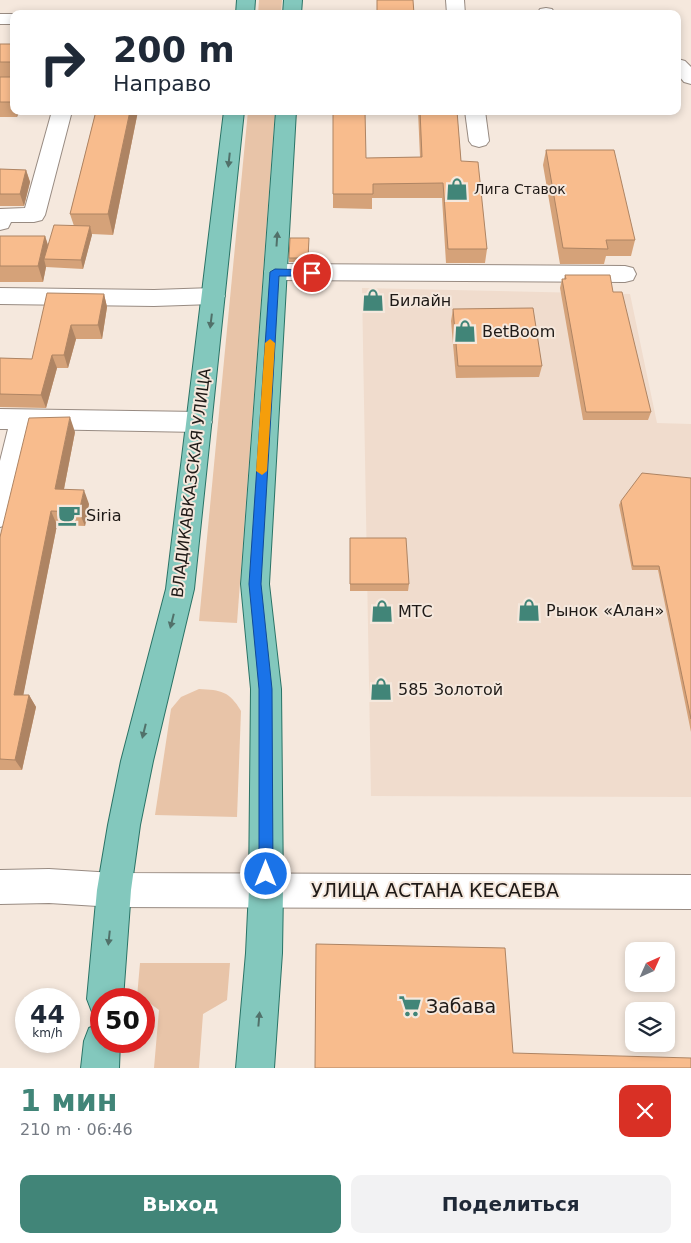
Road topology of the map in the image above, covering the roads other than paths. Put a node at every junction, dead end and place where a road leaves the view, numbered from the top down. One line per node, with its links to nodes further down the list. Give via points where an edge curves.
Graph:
1 (681, 68): 2 (street)
2 (691, 78)
3 (61, 115): 8 (street, via 34,215 3,215)
4 (234, 115): 12 (main road, ВЛАДИКАВКАЗСКАЯ УЛИЦА, one-way to 12)
5 (286, 115): 9 (main road, one-way to 5)
6 (476, 115): 7 (street)
7 (479, 141)
8 (0, 223)
9 (275, 272): 10 (street); 18 (main road, via 255,584 266,689)
10 (625, 274)
11 (0, 296): 12 (street)
12 (214, 296): 14 (main road, ВЛАДИКАВКАЗСКАЯ УЛИЦА, one-way to 14)
13 (12, 419): 14 (street); 15 (street)
14 (199, 422): 17 (main road, ВЛАДИКАВКАЗСКАЯ УЛИЦА, one-way to 17, via 180,589 137,761)
15 (0, 516)
16 (0, 887): 17 (street, УЛИЦА АСТАНА КЕСАЕВА)
17 (114, 890): 18 (street, УЛИЦА АСТАНА КЕСАЕВА); 20 (main road, ВЛАДИКАВКАЗСКАЯ УЛИЦА, one-way to 20)
18 (266, 890): 19 (street, УЛИЦА АСТАНА КЕСАЕВА); 23 (main road, one-way to 18)
19 (691, 892)
20 (106, 988)
21 (101, 1053): 22 (main road)
22 (100, 1068)
23 (255, 1068)

